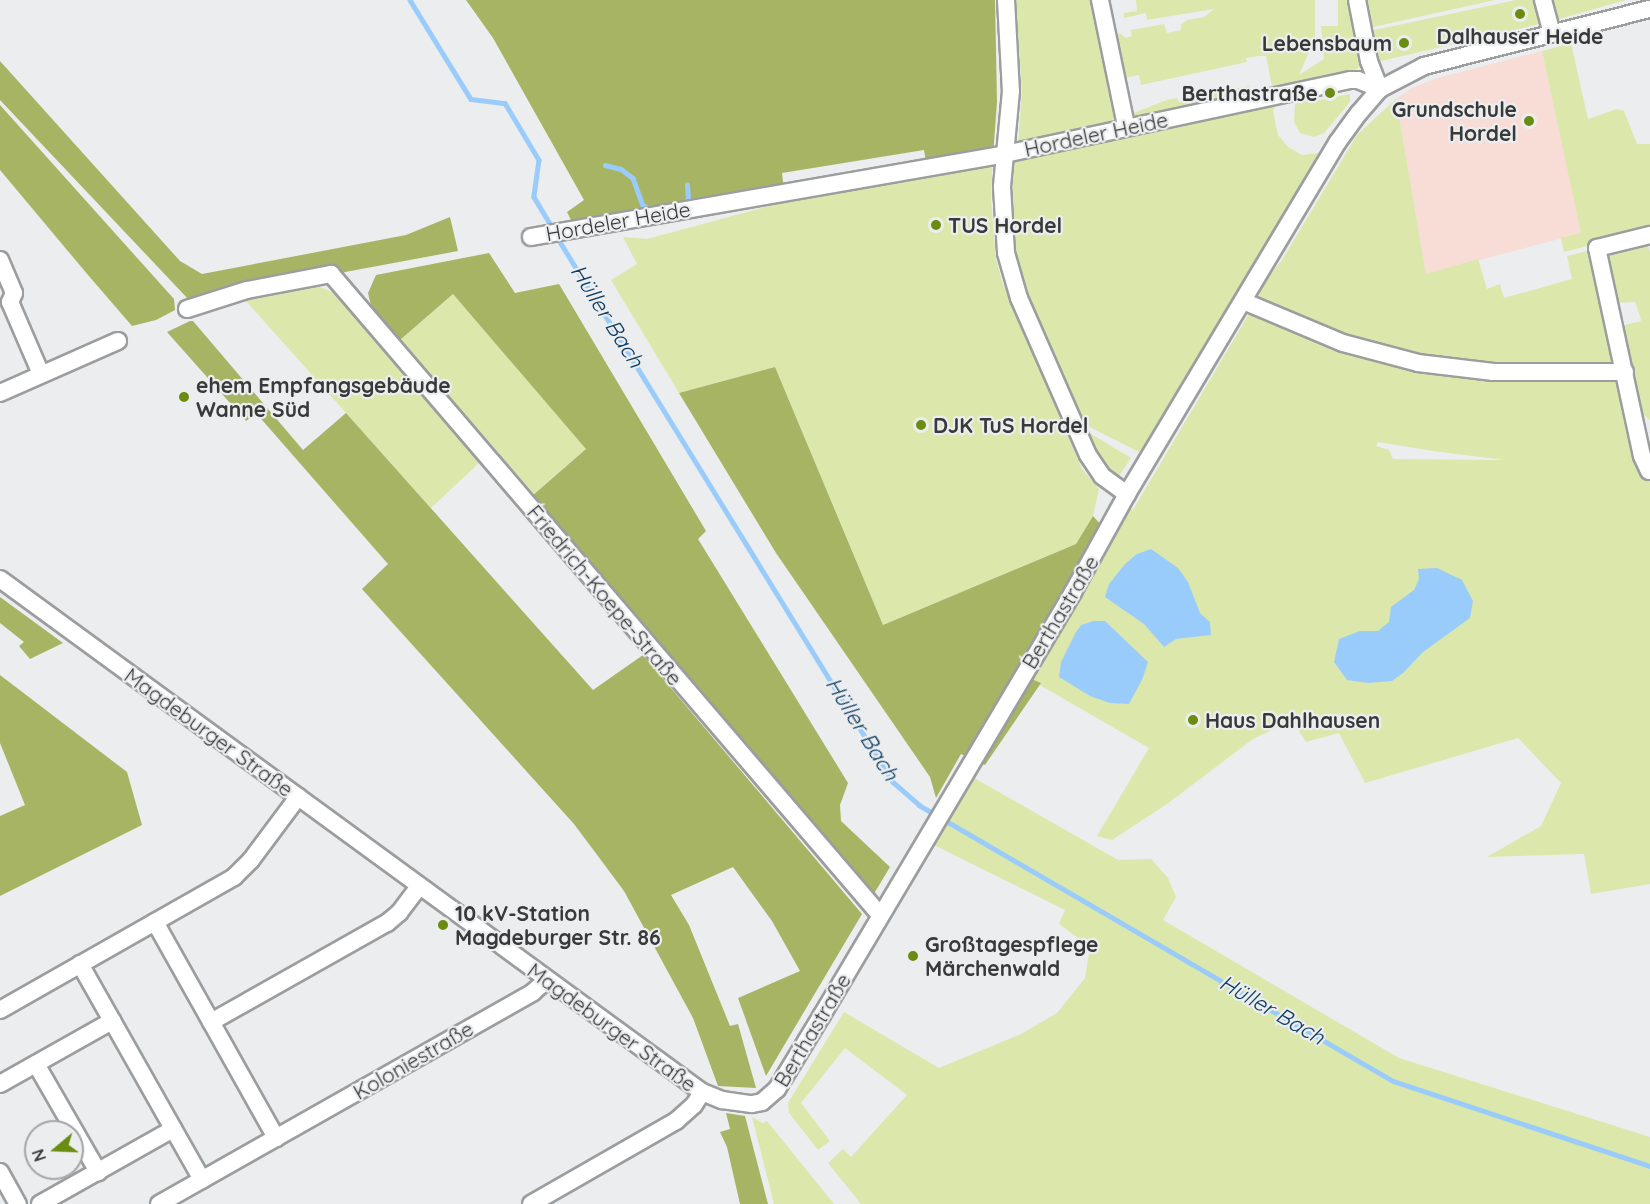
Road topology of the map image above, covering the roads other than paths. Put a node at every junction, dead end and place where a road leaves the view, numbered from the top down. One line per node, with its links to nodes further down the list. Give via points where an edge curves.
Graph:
1 (1006, 0): 9 (street, via 1011,91)
2 (1100, 0): 8 (street)
3 (1357, 0): 7 (street, via 1369,61)
4 (1543, 0): 6 (street)
5 (1650, 9): 6 (street)
6 (1552, 34): 7 (street, via 1424,66)
7 (1380, 88): 8 (street, Hordeler Heide, via 1350,80); 13 (street, Berthastraße, via 1337,143)
8 (1126, 126): 9 (street, Hordeler Heide)
9 (1005, 154): 11 (street, Hordeler Heide); 21 (street, via 1006,254 1019,298 1088,455 1102,476)
10 (1650, 235): 16 (street, via 1597,248)
11 (531, 237)
12 (0, 260): 17 (street, via 14,293 10,302)
13 (1243, 301): 16 (street, via 1343,343 1418,363 1493,372); 21 (street, Berthastraße)
14 (188, 309): 25 (street, Friedrich-Koepe-Straße, via 247,290 331,274)
15 (118, 341): 17 (street)
16 (1625, 372): 19 (street)
17 (41, 374): 18 (street)
18 (0, 393)
19 (1644, 427): 20 (street, via 1642,456)
20 (1649, 471)
21 (1127, 494): 25 (street, Berthastraße, via 1073,592)
22 (0, 579): 23 (street, Magdeburger Straße)
23 (298, 797): 24 (street, Magdeburger Straße); 26 (street, via 242,870)
24 (418, 886): 28 (street, Magdeburger Straße); 31 (street, via 387,923)
25 (880, 915): 35 (street, Berthastraße, via 777,1089 762,1102)
26 (155, 922): 27 (street); 31 (street)
27 (80, 964): 29 (street); 30 (street)
28 (547, 980): 34 (street, Magdeburger Straße); 37 (street, Koloniestraße, via 533,992)
29 (0, 1010)
30 (112, 1021): 32 (street); 36 (street)
31 (211, 1022): 37 (street)
32 (36, 1064): 33 (street); 39 (street)
33 (0, 1084)
34 (702, 1092): 35 (street, Magdeburger Straße); 44 (street, via 676,1121)
35 (722, 1100)
36 (173, 1129): 39 (street); 40 (street)
37 (276, 1138): 40 (street, Koloniestraße)
38 (0, 1172): 41 (street)
39 (98, 1172): 42 (street)
40 (202, 1180): 43 (street, Koloniestraße)
41 (18, 1204)
42 (40, 1204)
43 (159, 1204)
44 (531, 1204)

